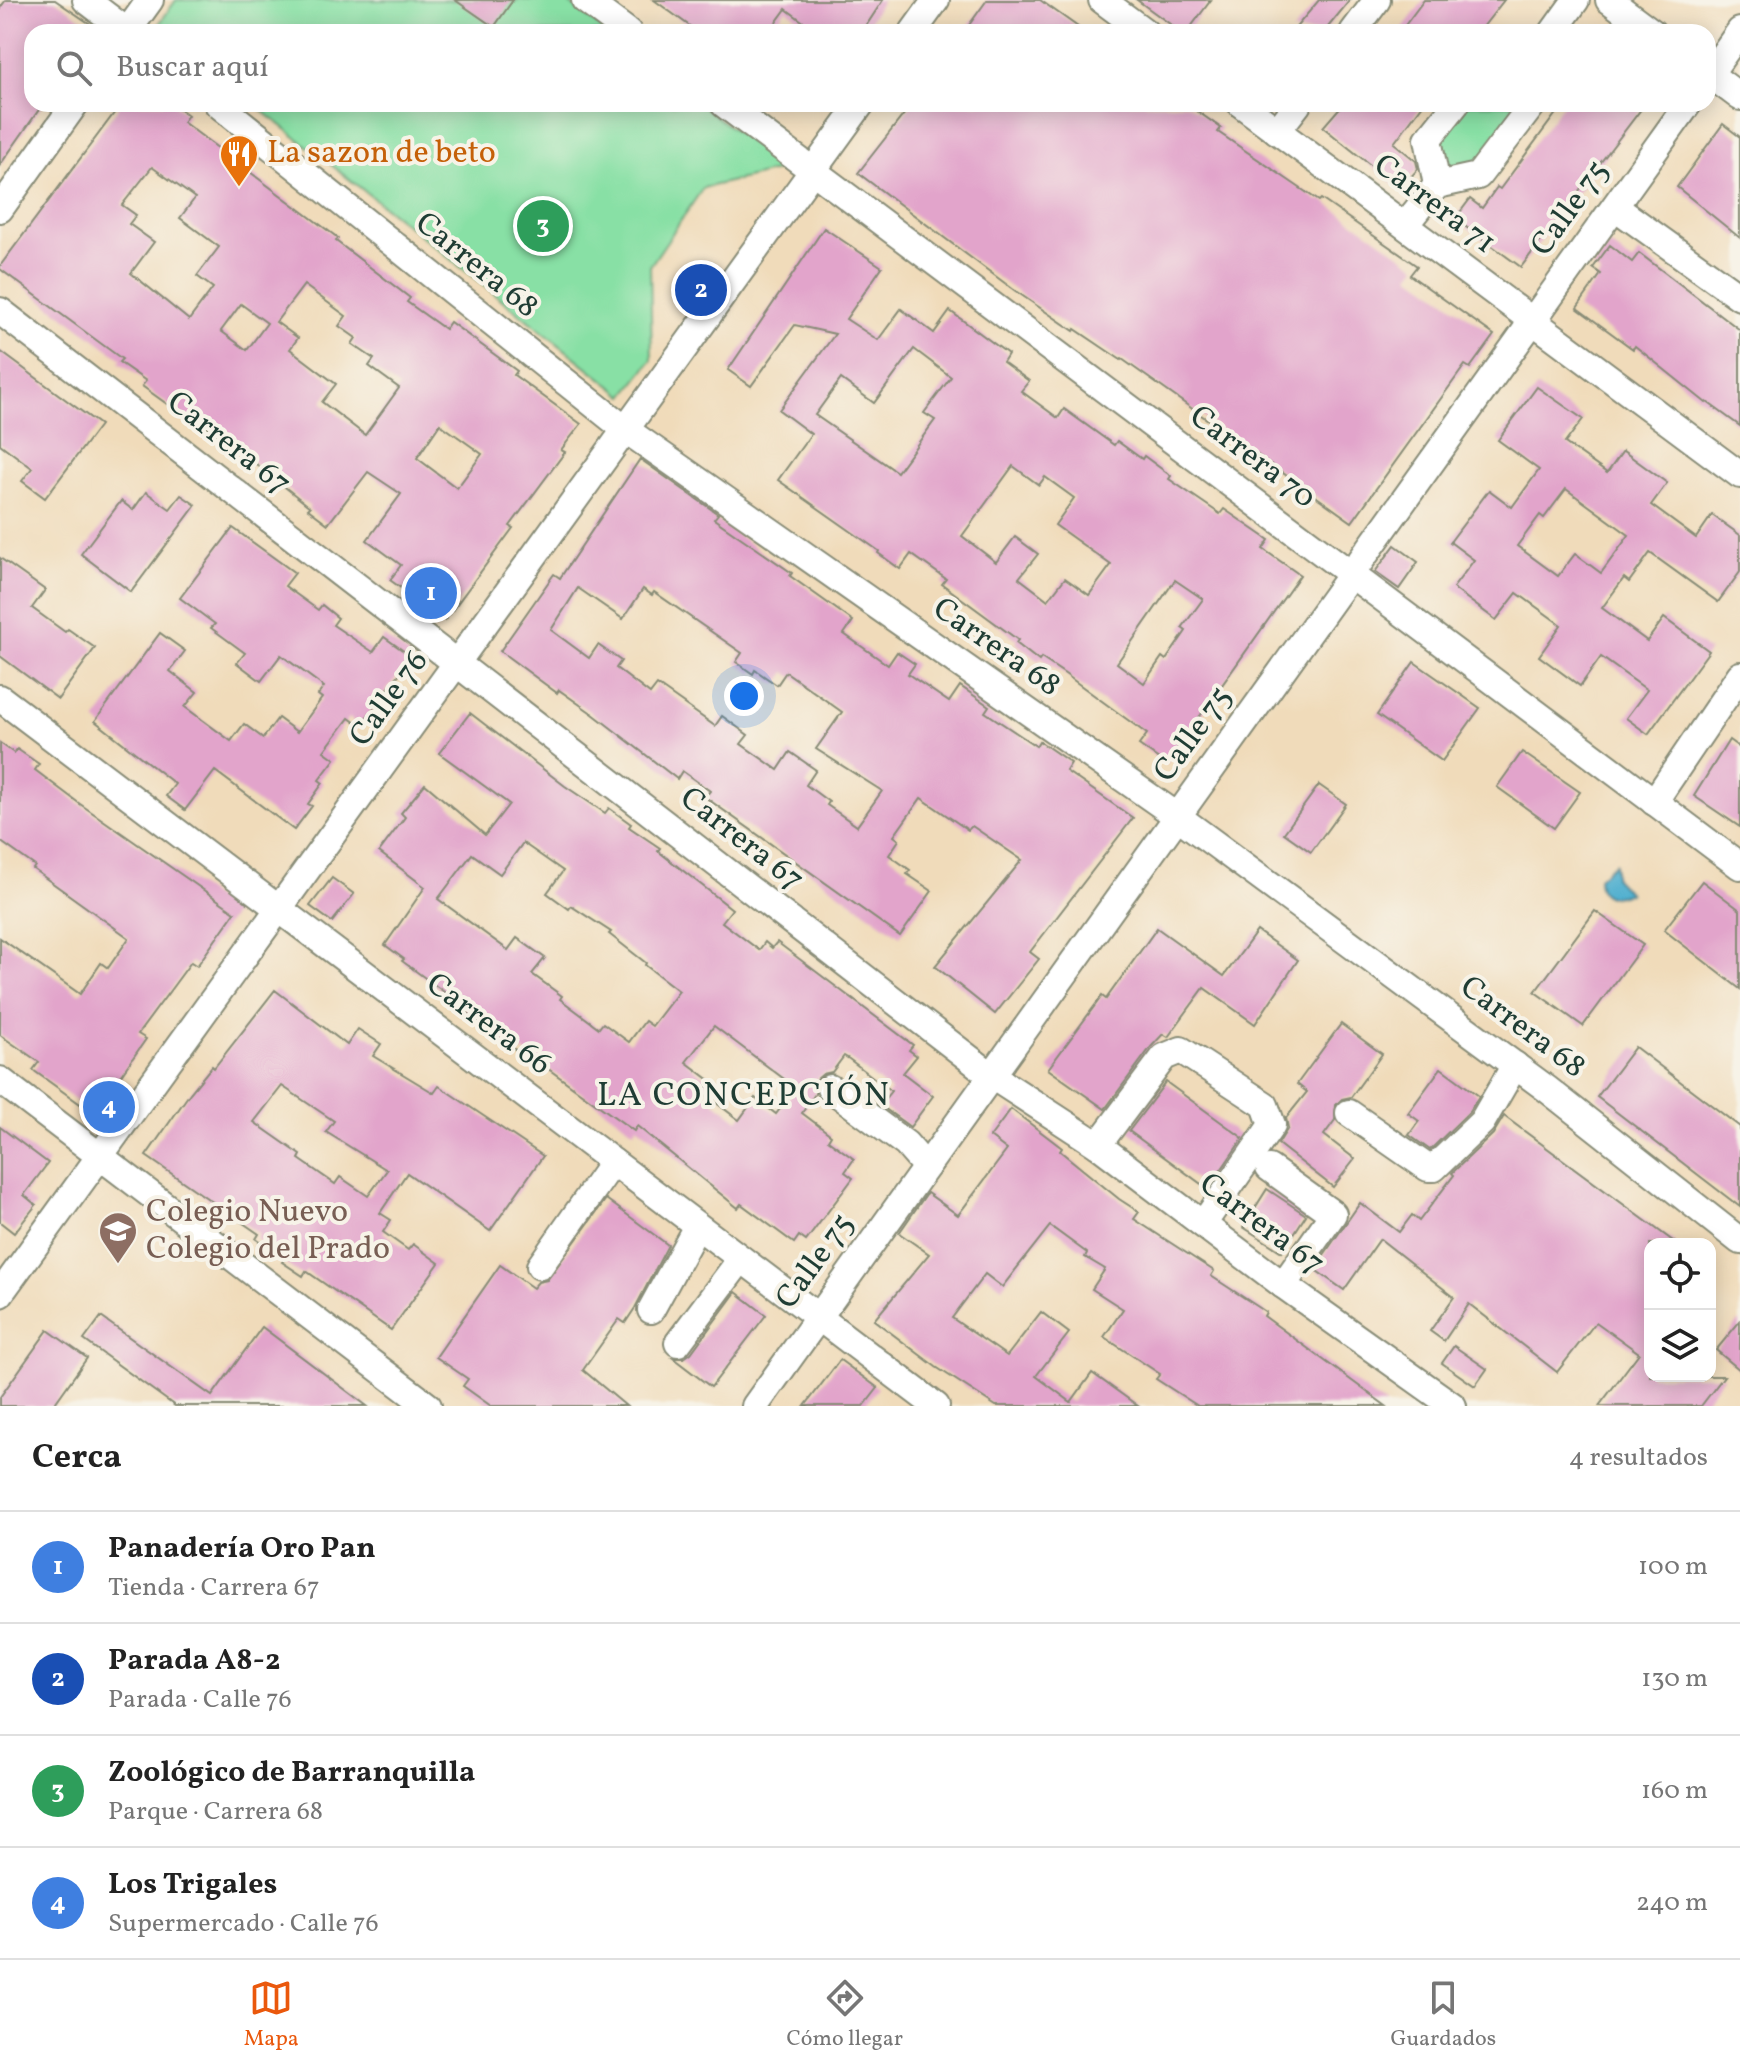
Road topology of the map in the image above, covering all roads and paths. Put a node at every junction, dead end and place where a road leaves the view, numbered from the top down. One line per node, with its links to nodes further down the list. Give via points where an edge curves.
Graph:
1 (86, 0): 9 (street)
2 (150, 0): 10 (street)
3 (585, 0): 11 (street)
4 (936, 0): 12 (street)
5 (1102, 0): 13 (street)
6 (1377, 0): 14 (street)
7 (1576, 0): 15 (street)
8 (1609, 0): 16 (street)
9 (117, 24)
10 (133, 24)
11 (617, 24)
12 (919, 24)
13 (1134, 24)
14 (1359, 24)
15 (1559, 24)
16 (1641, 24)
17 (1740, 31): 18 (street)
18 (1716, 63)
19 (1716, 80): 20 (street)
20 (1740, 97)
21 (69, 112): 34 (street)
22 (228, 112): 39 (street, Carrera 68)
23 (735, 112): 31 (street, Carrera 70)
24 (855, 112): 31 (street, Calle 76)
25 (1252, 112): 30 (street, Carrera 71)
26 (1292, 112): 30 (street)
27 (1450, 112): 32 (street, via 1428,139)
28 (1527, 112): 32 (street, via 1478,176)
29 (1682, 112): 33 (street, Calle 75)
30 (1277, 131): 35 (street, Carrera 71)
31 (813, 171): 39 (street, Calle 76); 41 (street, Carrera 70)
32 (1437, 185): 35 (street)
33 (1615, 207): 36 (street); 38 (street, Calle 75)
34 (0, 209)
35 (1405, 225): 38 (street, Carrera 71)
36 (1740, 297)
37 (0, 311): 42 (street, Carrera 67)
38 (1532, 321): 40 (street, Carrera 71); 41 (street, Calle 75)
39 (626, 430): 42 (street, Calle 76); 46 (street, Carrera 68)
40 (1740, 475)
41 (1351, 574): 45 (street, Carrera 70); 46 (street, Calle 75)
42 (457, 663): 48 (street, Calle 76); 50 (street, Carrera 67)
43 (1740, 675): 45 (street)
44 (0, 698): 48 (street, Carrera 66)
45 (1654, 802): 47 (street, Carrera 70)
46 (1177, 816): 49 (street, Carrera 68); 50 (street, Calle 75)
47 (1740, 866)
48 (279, 910): 55 (street, Calle 76); 56 (street, Carrera 66)
49 (1515, 1065): 53 (street, via 1482,1122 1434,1168); 61 (street, Carrera 68)
50 (992, 1076): 54 (street, Carrera 67); 57 (street, Calle 75)
51 (0, 1080): 55 (street)
52 (830, 1088): 57 (street, via 906,1144)
53 (1349, 1113)
54 (1098, 1145): 59 (street, Carrera 67); 59 (street, via 1164,1057 1181,1050 1265,1105 1272,1125)
55 (101, 1157): 65 (street, Calle 76); 69 (street)
56 (613, 1162): 60 (street, Carrera 66); 63 (street)
57 (926, 1167): 67 (street, Calle 75)
58 (1269, 1168): 64 (street, via 1333,1214)
59 (1203, 1224): 64 (street, Carrera 67)
60 (697, 1226): 62 (street, Carrera 66); 66 (street)
61 (1740, 1241)
62 (741, 1259): 67 (street, Carrera 66); 68 (street)
63 (540, 1266)
64 (1283, 1285): 72 (street, Carrera 67)
65 (0, 1294)
66 (651, 1310)
67 (819, 1317): 70 (street, Calle 75); 71 (street, Carrera 66)
68 (678, 1343)
69 (428, 1406)
70 (755, 1406)
71 (936, 1406)
72 (1453, 1406)

